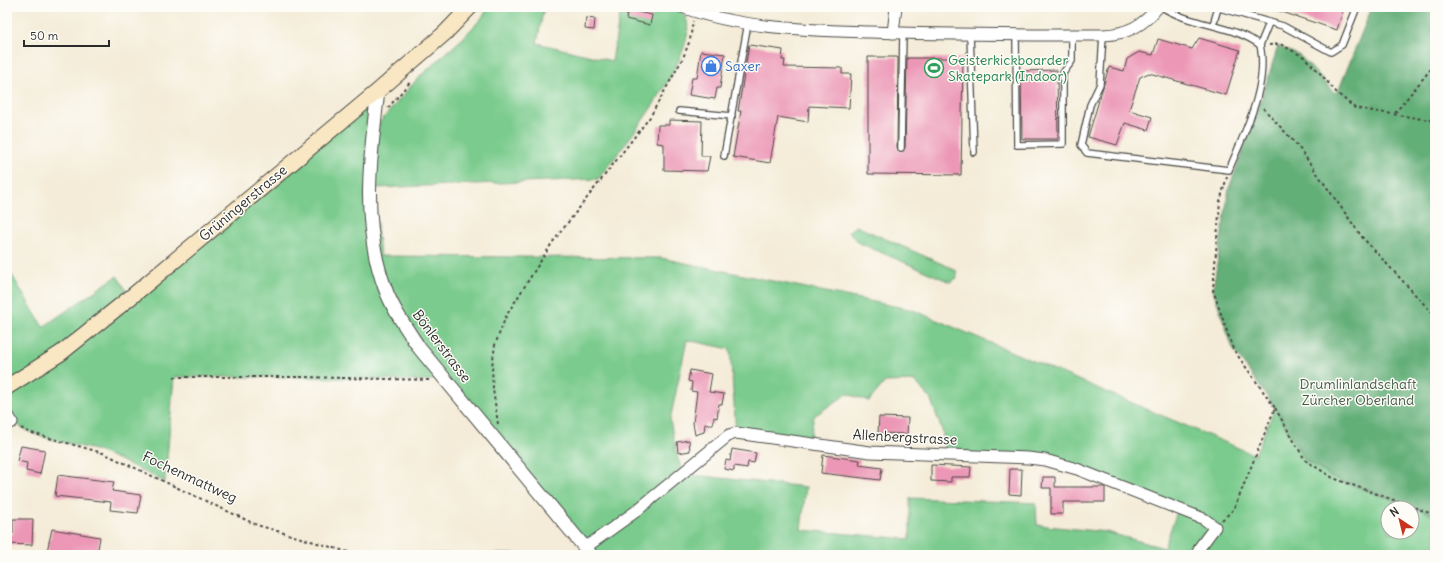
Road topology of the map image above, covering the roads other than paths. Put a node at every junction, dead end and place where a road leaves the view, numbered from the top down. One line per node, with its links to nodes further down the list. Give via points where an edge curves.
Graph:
1 (470, 7): 17 (main road, Grüningerstrasse, via 445,33)
2 (682, 7): 8 (street)
3 (896, 7): 11 (street)
4 (1158, 7): 15 (street, via 1148,19 1133,29)
5 (1162, 7): 10 (lane, via 1173,14)
6 (1217, 7): 9 (lane); 10 (lane)
7 (1357, 7): 9 (lane, via 1342,44 1331,52 1283,26)
8 (748, 23): 11 (street, via 808,30); 19 (lane)
9 (1269, 23): 16 (lane)
10 (1213, 26): 16 (lane, via 1249,37)
11 (898, 33): 12 (street); 20 (lane)
12 (970, 34): 13 (street); 21 (lane)
13 (1016, 34): 14 (street); 14 (lane, via 1017,145 1063,144 1063,73 1072,61)
14 (1072, 34): 15 (street)
15 (1103, 35): 16 (lane, via 1100,84 1090,105 1081,145 1087,153 1229,170 1256,101 1262,56)
16 (1260, 45)
17 (378, 91): 23 (main road, Grüningerstrasse, via 61,353); 24 (street, Bönlerstrasse, via 368,177 374,250 385,289 420,349)
18 (679, 111): 19 (lane)
19 (732, 116): 22 (lane)
20 (901, 148)
21 (974, 152)
22 (724, 156)
23 (7, 387)
24 (588, 551): 25 (street, Allenbergstrasse, via 729,435 736,433 870,452 1045,460 1077,469 1204,519 1215,527 1200,547)
25 (1198, 555)

